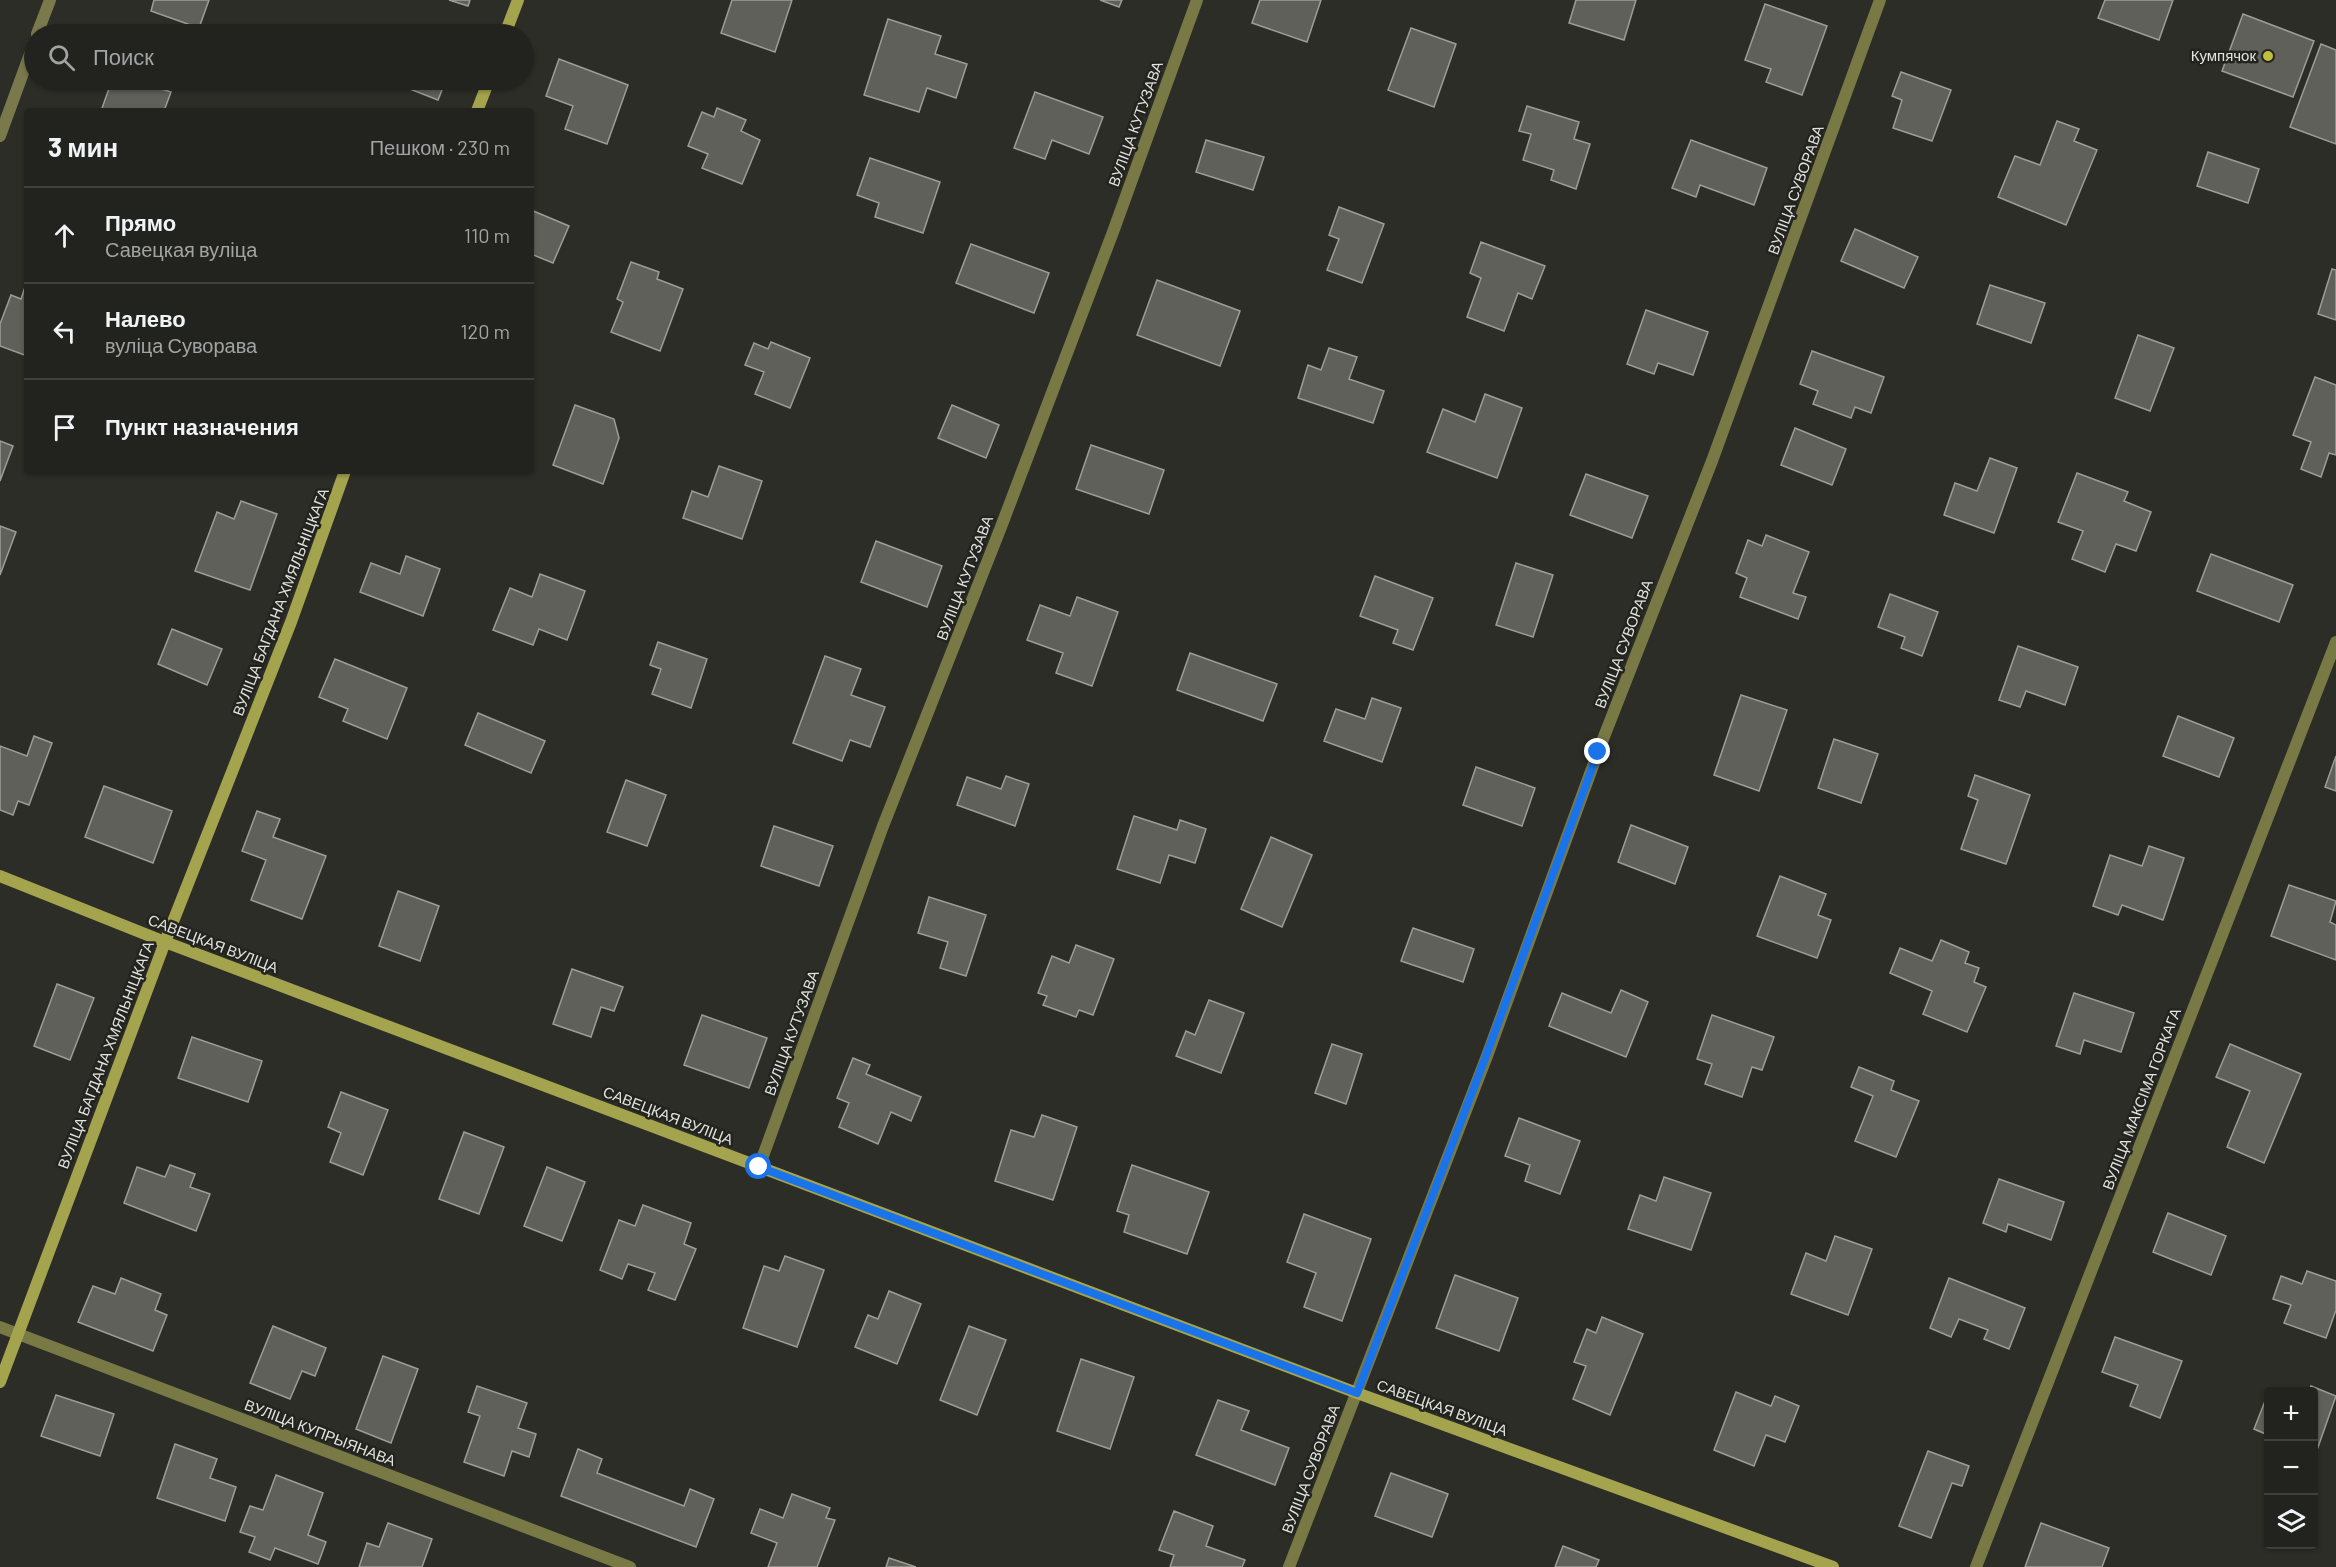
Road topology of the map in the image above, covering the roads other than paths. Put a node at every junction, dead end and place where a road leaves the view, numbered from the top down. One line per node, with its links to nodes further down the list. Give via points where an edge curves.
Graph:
1 (518, 0): 4 (street)
2 (1197, 0): 11 (street, ВУЛІЦА КУТУЗАВА)
3 (1880, 0): 15 (street, ВУЛІЦА СУВОРАВА, via 1716,450)
4 (509, 24)
5 (485, 90): 6 (street)
6 (478, 108)
7 (344, 474): 10 (street, ВУЛІЦА БАГДАНА ХМЯЛЬНІЦКАГА, via 291,622)
8 (2336, 642): 19 (street, ВУЛІЦА МАКСІМА ГОРКАГА)
9 (0, 876): 10 (street, САВЕЦКАЯ ВУЛІЦА)
10 (165, 942): 11 (street, САВЕЦКАЯ ВУЛІЦА); 13 (street, ВУЛІЦА БАГДАНА ХМЯЛЬНІЦКАГА)
11 (759, 1167): 15 (street, САВЕЦКАЯ ВУЛІЦА)
12 (0, 1327): 13 (street, ВУЛІЦА КУПРЫЯНАВА)
13 (18, 1333): 14 (street, ВУЛІЦА БАГДАНА ХМЯЛЬНІЦКАГА); 16 (street, ВУЛІЦА КУПРЫЯНАВА)
14 (0, 1382)
15 (1357, 1393): 17 (street, ВУЛІЦА СУВОРАВА); 18 (street, САВЕЦКАЯ ВУЛІЦА)
16 (630, 1567)
17 (1289, 1567)
18 (1833, 1567)
19 (1976, 1567)

